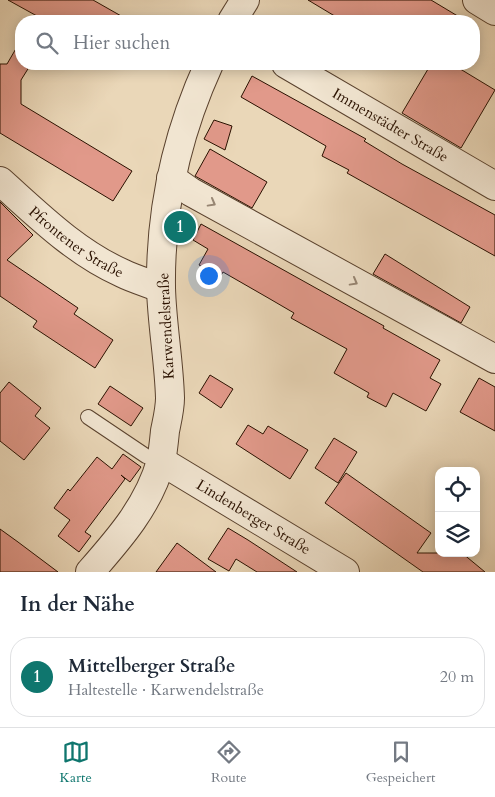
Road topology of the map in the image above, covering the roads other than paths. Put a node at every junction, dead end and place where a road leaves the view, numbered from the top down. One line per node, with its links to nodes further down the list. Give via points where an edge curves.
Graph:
1 (245, 0): 4 (street)
2 (477, 0): 3 (street)
3 (495, 11)
4 (236, 15)
5 (206, 70): 7 (street, Karwendelstraße, via 194,96)
6 (296, 70): 9 (street, Immenstädter Straße)
7 (170, 178): 10 (street, Karwendelstraße); 11 (street, one-way to 11)
8 (0, 181): 10 (street, Pfrontener Straße, via 48,225 85,252 121,273)
9 (495, 186)
10 (161, 288): 13 (street, Karwendelstraße, via 170,400)
11 (495, 359)
12 (88, 417): 13 (lane, via 146,456)
13 (161, 461): 14 (street, Karwendelstraße, via 148,494 132,521); 15 (street, Lindenberger Straße)
14 (90, 572)
15 (346, 572)

